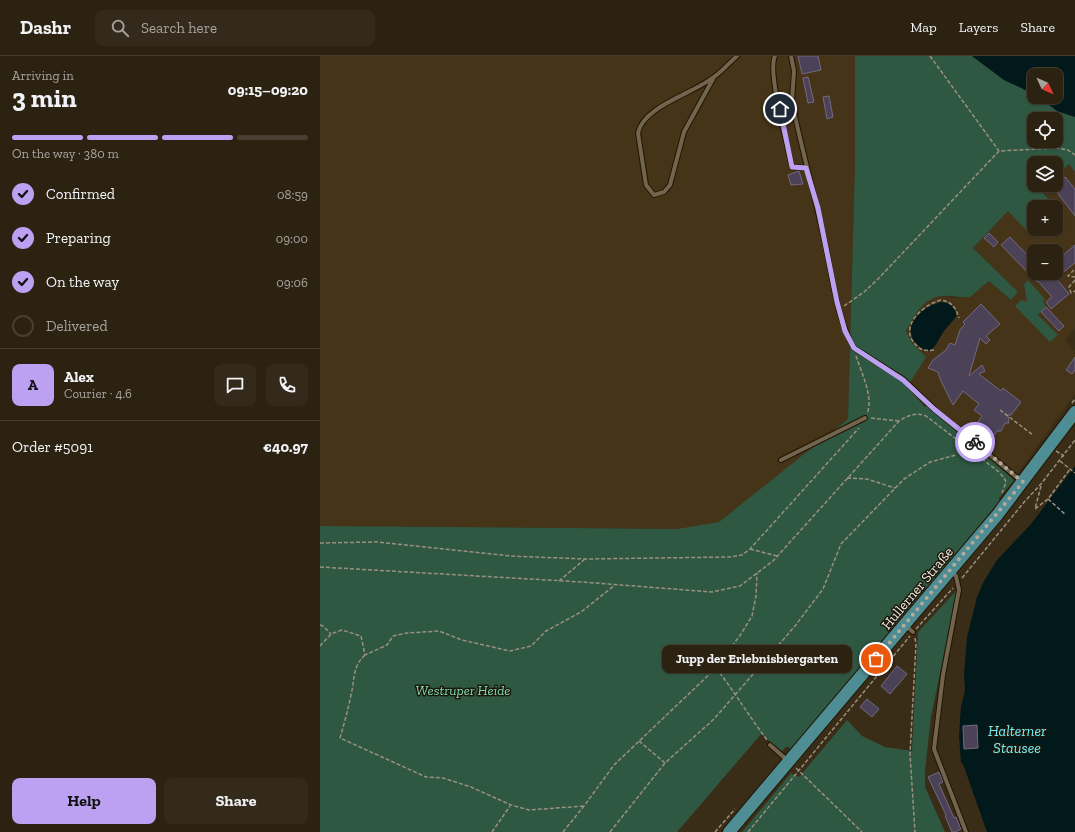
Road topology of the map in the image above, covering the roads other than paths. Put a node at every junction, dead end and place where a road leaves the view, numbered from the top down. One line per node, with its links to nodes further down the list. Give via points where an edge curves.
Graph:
1 (737, 56): 4 (lane)
2 (775, 56): 5 (lane, via 772,66 774,80 792,167)
3 (791, 56): 5 (lane, via 794,71 792,100)
4 (712, 79): 4 (lane, via 684,132 670,184 664,192 654,194 646,185 639,126 644,118 656,110)
5 (806, 168): 9 (lane, via 818,208 839,309 845,331 854,348 903,380 934,409)
6 (1075, 412): 9 (main road, Hullerner Straße)
7 (865, 418): 8 (lane)
8 (781, 460)
9 (1023, 482): 10 (main road, Hullerner Straße)
10 (951, 571): 12 (main road, Hullerner Straße, via 909,629); 14 (lane, via 958,582 959,590 943,675 934,749)
11 (770, 745): 12 (lane)
12 (789, 761): 13 (main road, Hullerner Straße)
13 (729, 832)
14 (966, 832)

